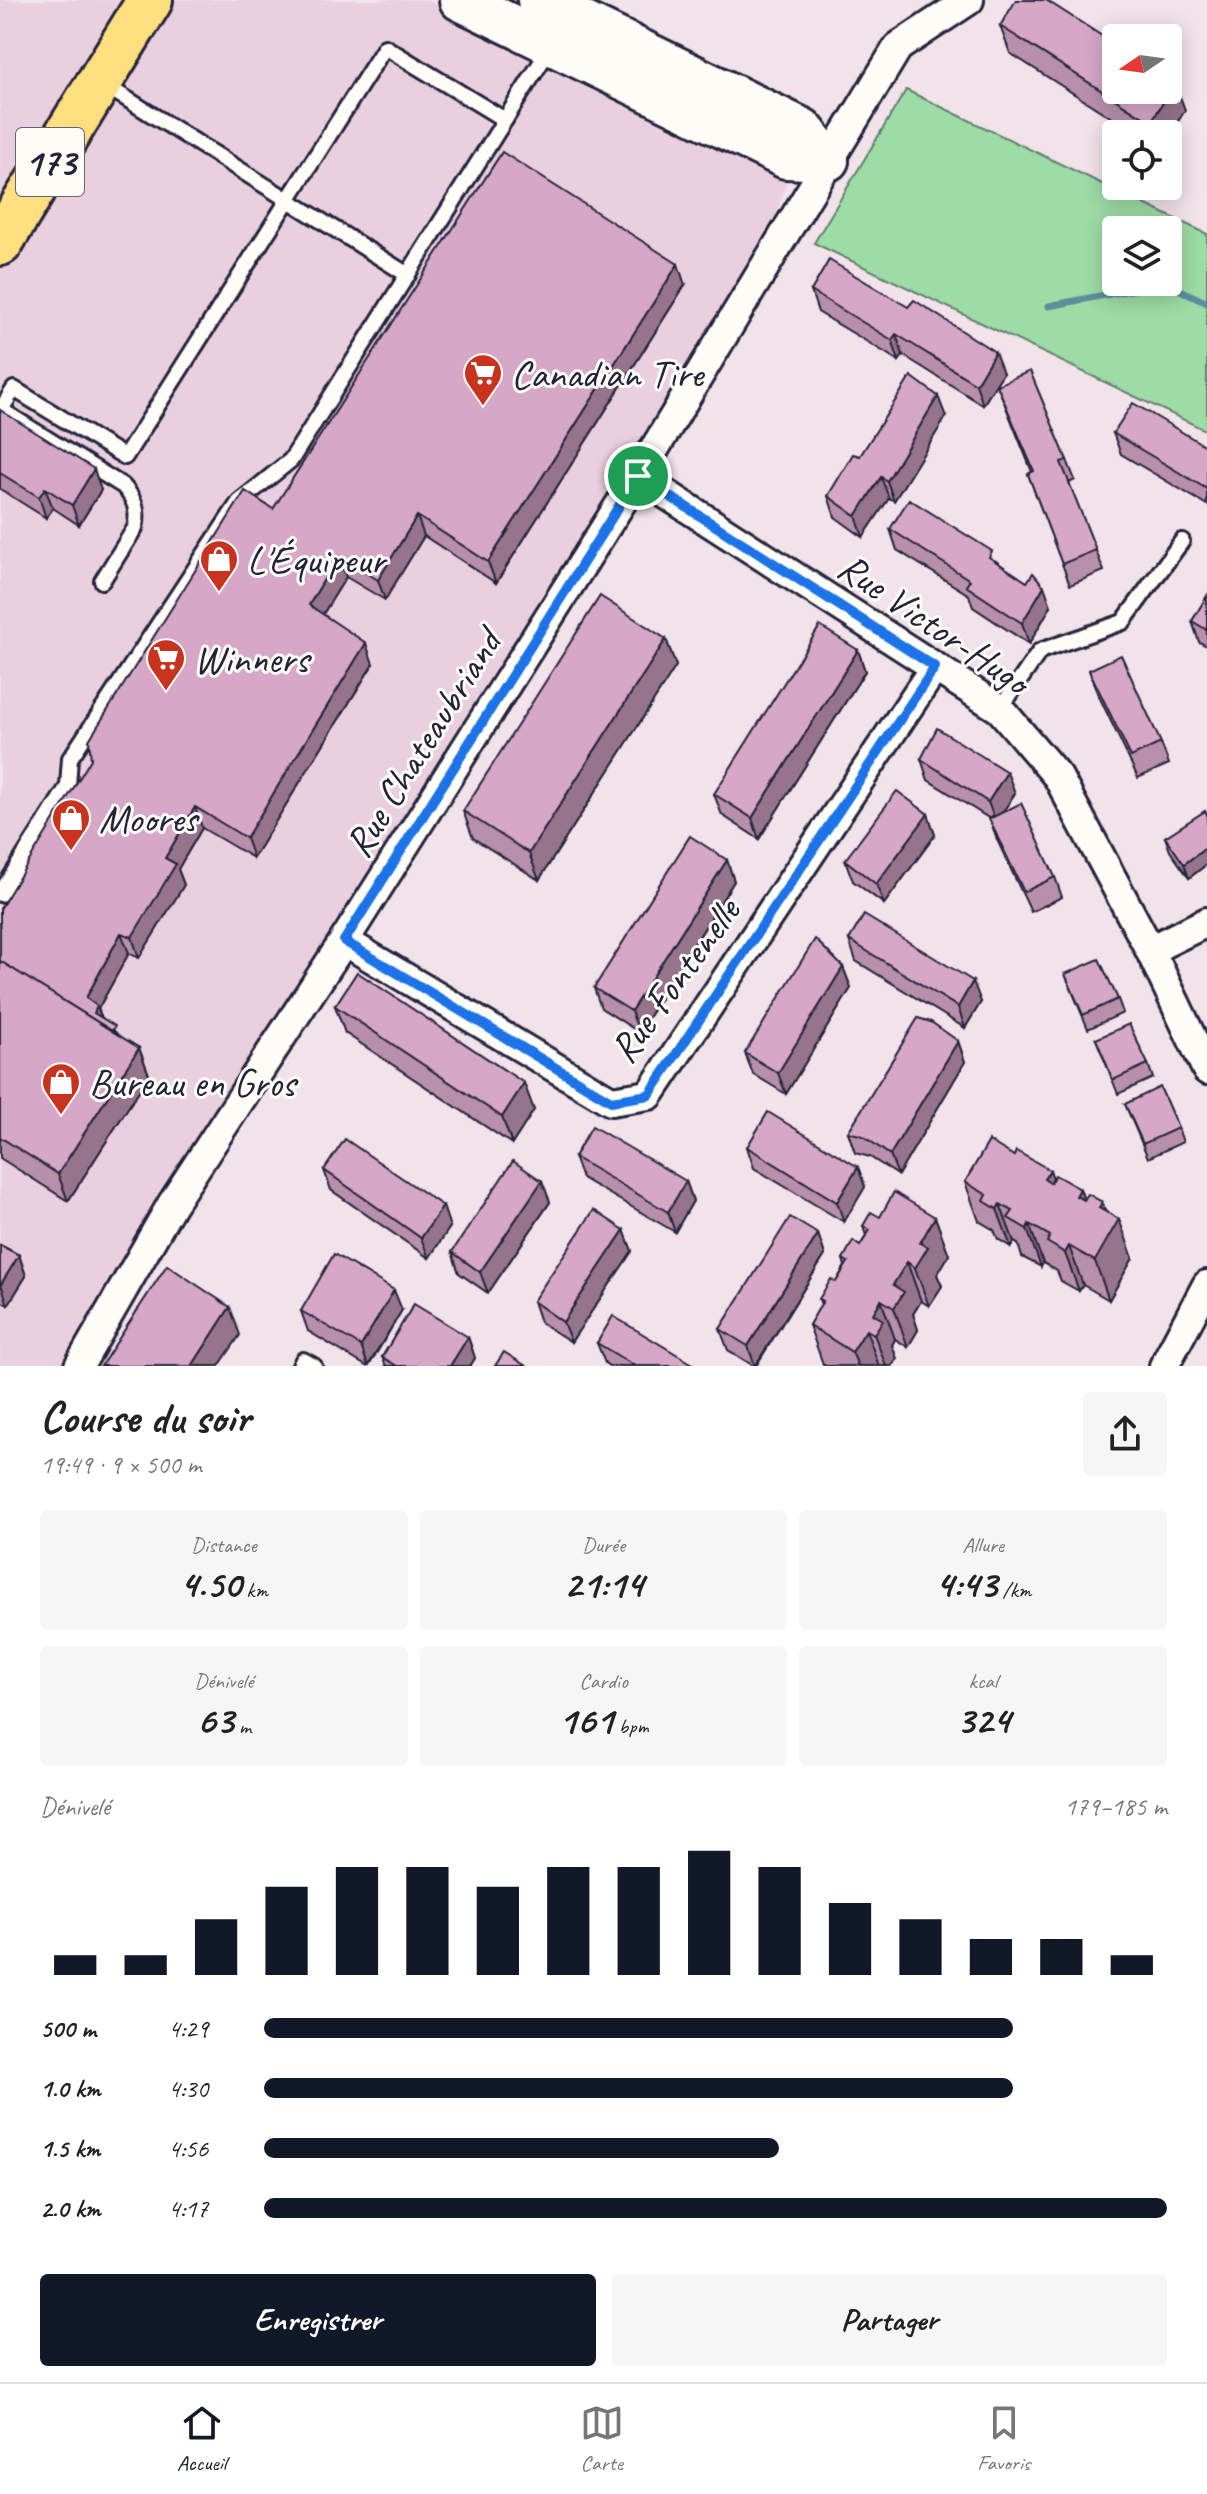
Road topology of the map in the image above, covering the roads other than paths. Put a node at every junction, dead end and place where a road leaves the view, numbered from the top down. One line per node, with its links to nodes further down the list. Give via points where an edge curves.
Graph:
1 (150, 0): 5 (main road, 173)
2 (460, 0): 4 (street)
3 (969, 0): 7 (street, Rue Chateaubriand, via 898,47)
4 (557, 24): 6 (lane); 7 (street, via 803,129)
5 (100, 82): 8 (lane); 9 (main road, 173)
6 (505, 120): 8 (lane, via 385,47); 10 (lane)
7 (828, 160): 12 (street, Rue Chateaubriand)
8 (288, 200): 10 (lane); 11 (lane, via 125,457 14,389)
9 (0, 243)
10 (408, 275): 17 (lane, via 291,460 239,502 89,729 70,758 68,786)
11 (0, 411): 14 (lane, via 131,495 138,518 135,528)
12 (638, 476): 15 (street, Rue Victor-Hugo); 19 (street, Rue Chateaubriand)
13 (1182, 541): 16 (lane, via 1123,622 1040,651)
14 (102, 581)
15 (935, 667): 16 (street, Rue Victor-Hugo); 19 (street, Rue Fontenelle, via 649,1095 611,1101)
16 (1000, 709): 20 (street, Rue Victor-Hugo, via 1058,777)
17 (0, 894)
18 (1207, 922): 20 (street)
19 (344, 941): 24 (street, Rue Chateaubriand, via 172,1204)
20 (1150, 950): 21 (street, Rue Victor-Hugo)
21 (1207, 1070)
22 (1207, 1285): 23 (street)
23 (1169, 1364)
24 (79, 1366)
25 (300, 1366): 26 (lane, via 303,1360)
26 (314, 1366)

